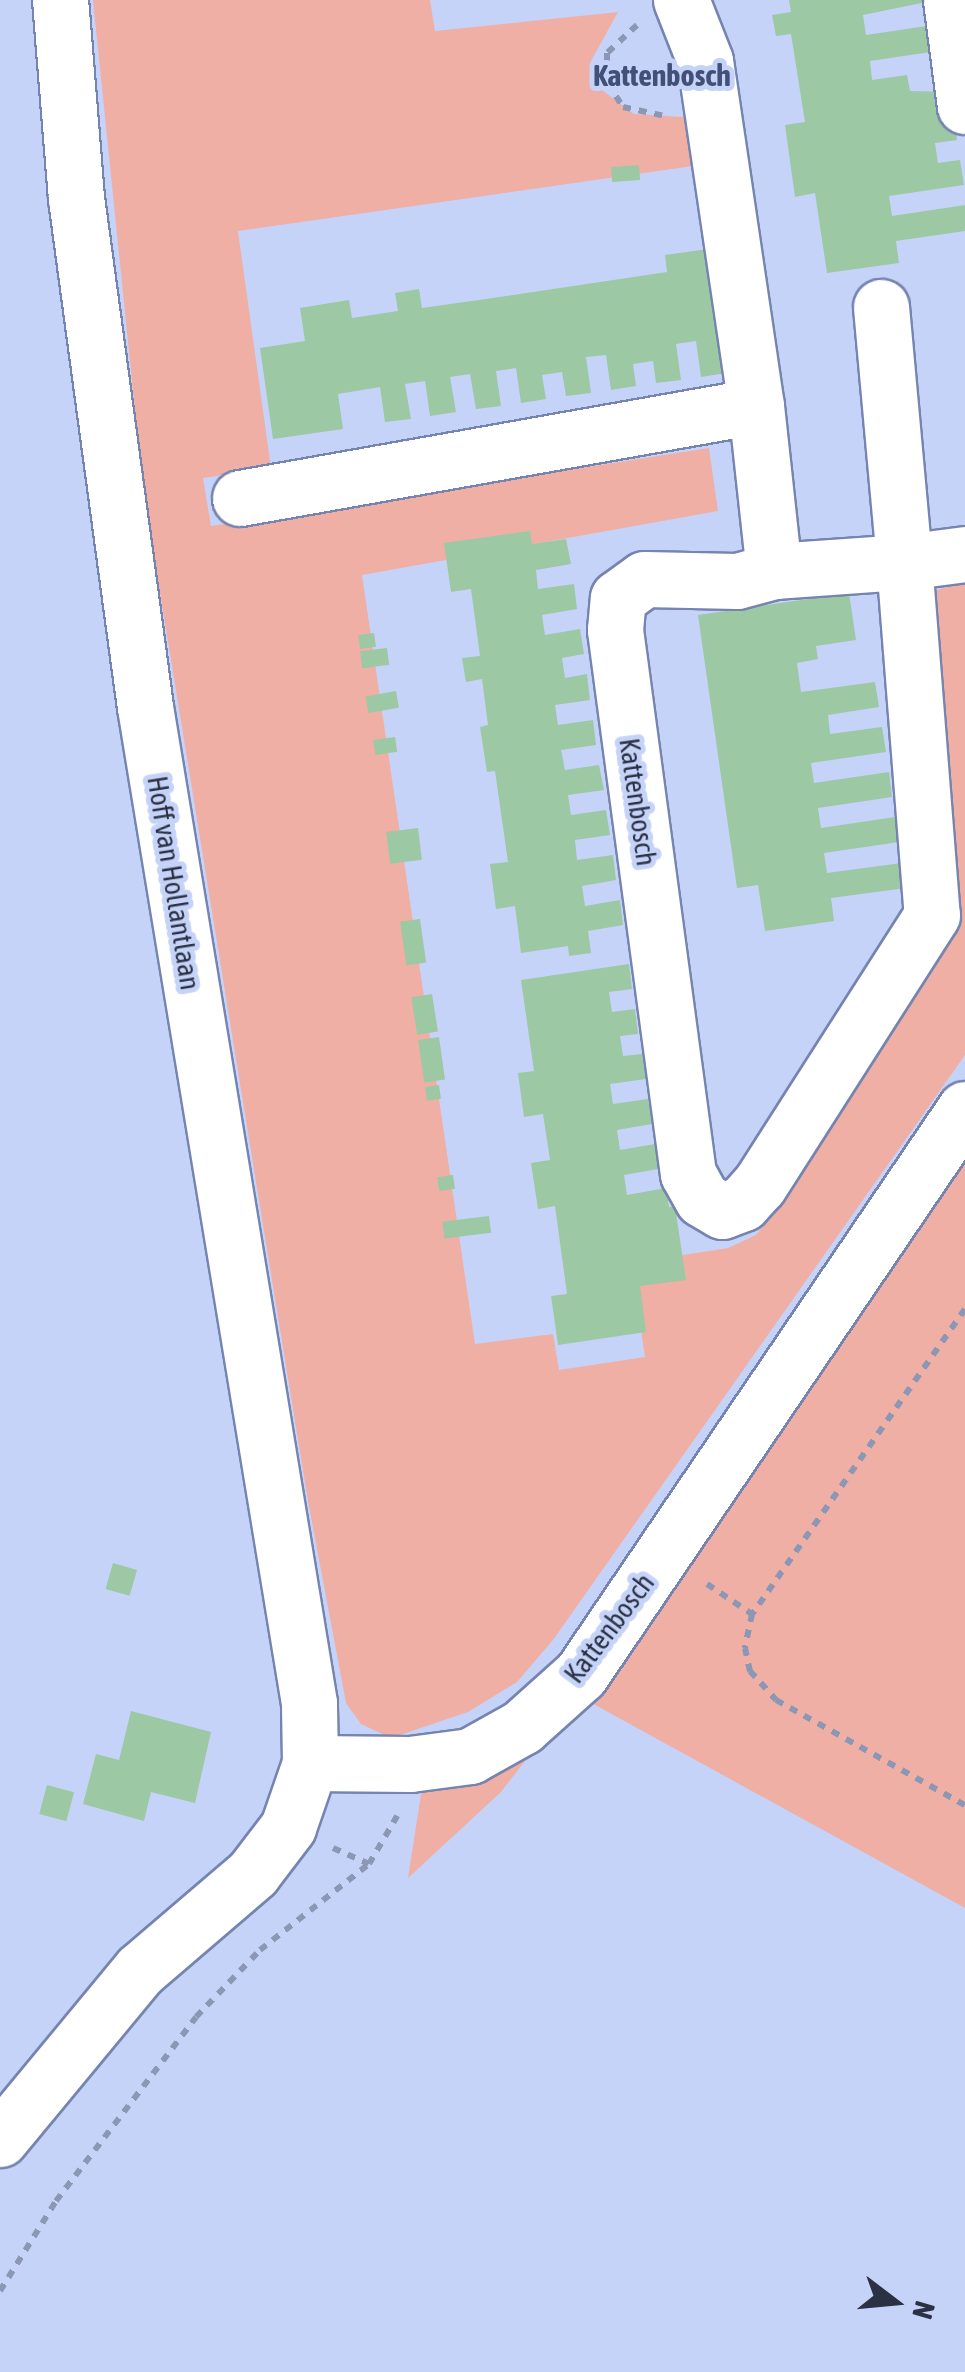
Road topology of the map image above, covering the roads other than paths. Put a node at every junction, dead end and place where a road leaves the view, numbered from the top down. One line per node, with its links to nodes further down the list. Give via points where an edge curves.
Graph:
1 (60, 0): 12 (street, Hoff van Hollantlaan, via 76,198 144,707 310,1702)
2 (951, 0): 4 (street)
3 (685, 9): 6 (street, via 712,107)
4 (965, 106)
5 (881, 308): 9 (street, Kattenbosch)
6 (756, 406): 7 (street); 10 (street)
7 (240, 498)
8 (965, 554): 9 (street, Kattenbosch)
9 (904, 562): 10 (street, Kattenbosch); 10 (street, Kattenbosch, via 932,916 758,1186 743,1203 722,1211 702,1199 688,1174 615,630 618,598 644,579 738,581)
10 (774, 572)
11 (965, 1109): 12 (street, Kattenbosch, via 582,1674 522,1726 470,1756 410,1764)
12 (310, 1763): 13 (street, Hoff van Hollantlaan, via 288,1828 253,1874 140,1970)
13 (0, 2139)

